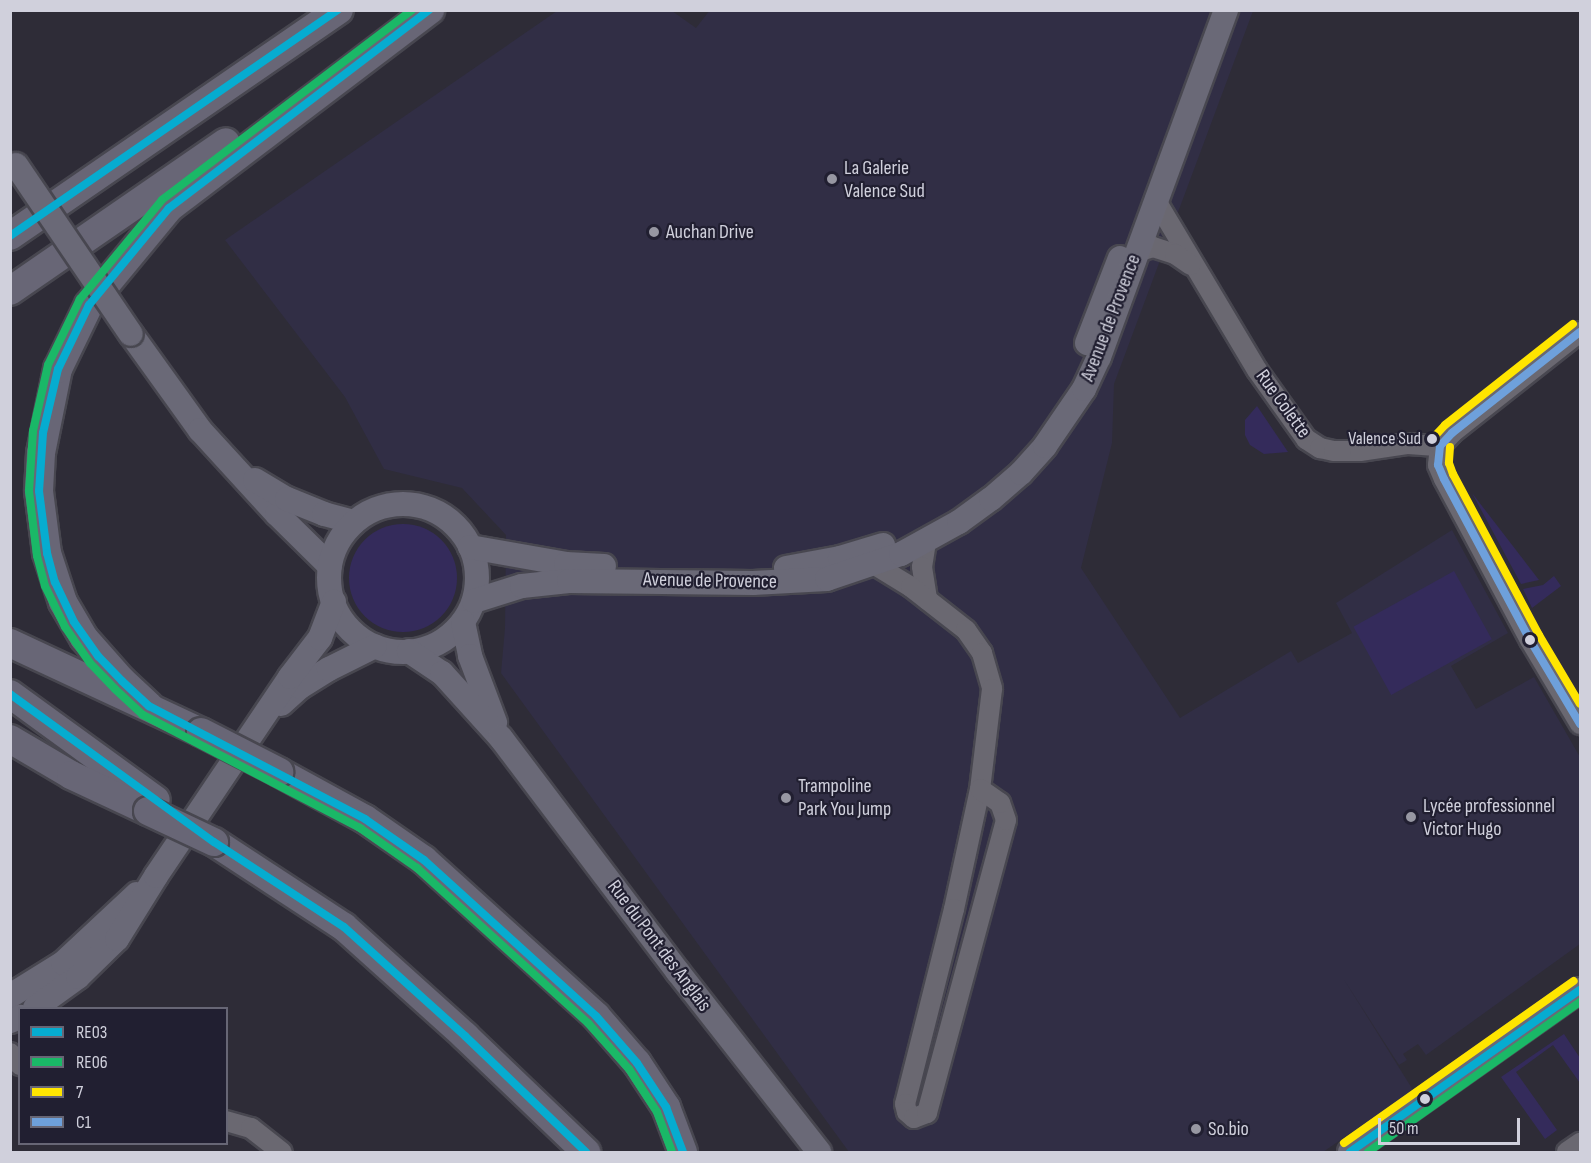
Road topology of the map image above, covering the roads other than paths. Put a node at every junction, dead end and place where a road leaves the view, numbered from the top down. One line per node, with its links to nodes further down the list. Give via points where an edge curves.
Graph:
1 (339, 10): 8 (highway)
2 (417, 10): 11 (highway)
3 (430, 10): 27 (highway, via 169,208 89,305 58,369 41,453 39,491 47,553 63,602 84,638)
4 (1210, 10): 17 (main road, Avenue de Provence, via 1083,355 1033,437 983,488 896,541 800,566 734,570 566,564)
5 (1226, 10): 7 (main road, Avenue de Provence)
6 (13, 162): 14 (main road, bridge, via 200,430)
7 (1155, 199): 9 (main road, Avenue de Provence); 10 (street, Rue Colette)
8 (10, 236)
9 (1137, 252): 10 (street, via 1159,249 1175,254); 16 (main road, Avenue de Provence, via 1084,389 1045,446 991,499)
10 (1195, 269): 13 (street, Rue Colette, via 1257,370 1306,439 1334,451 1408,444)
11 (10, 291)
12 (1581, 332): 13 (street)
13 (1440, 446): 29 (street, via 1438,465 1444,479 1530,640)
14 (233, 467): 15 (main road, via 287,499); 19 (main road)
15 (354, 522): 17 (main road, via 370,511 410,504 431,509 450,520); 19 (main road, via 338,542)
16 (926, 542): 18 (main road, Avenue de Provence); 20 (street, via 922,567)
17 (470, 547): 22 (main road, via 477,574)
18 (875, 565): 20 (street); 22 (main road, Avenue de Provence, via 828,579 796,582 542,583 504,590)
19 (330, 566): 21 (main road)
20 (927, 600): 32 (street, via 966,630 988,669 991,712)
21 (334, 602): 24 (main road, via 357,636); 28 (main road, via 320,638)
22 (468, 611): 25 (main road, via 438,643); 30 (main road, Rue du Pont des Anglais, via 470,656)
23 (10, 643): 27 (highway)
24 (375, 646): 25 (main road); 28 (main road, via 300,687)
25 (409, 651): 30 (main road, Rue du Pont des Anglais, via 442,673)
26 (10, 694): 33 (highway)
27 (149, 706): 42 (highway, bridge, via 365,819 424,860 596,1016 638,1063 666,1107)
28 (261, 721): 34 (main road)
29 (1581, 724)
30 (501, 738): 43 (main road, Rue du Pont des Anglais)
31 (10, 739): 33 (highway, via 71,775)
32 (980, 789): 32 (street, via 1000,803 1006,820 927,1113 914,1118 904,1104)
33 (152, 806): 41 (highway, bridge, via 220,845 344,927)
34 (156, 876): 36 (main road, via 63,963); 37 (main road, via 117,939 78,978)
35 (1581, 990): 44 (main road)
36 (10, 996)
37 (36, 1007)
38 (228, 1121): 40 (street, via 251,1128)
39 (1581, 1143): 45 (street)
40 (282, 1152)
41 (586, 1152)
42 (683, 1152)
43 (819, 1152)
44 (1350, 1152)
45 (1567, 1152)

